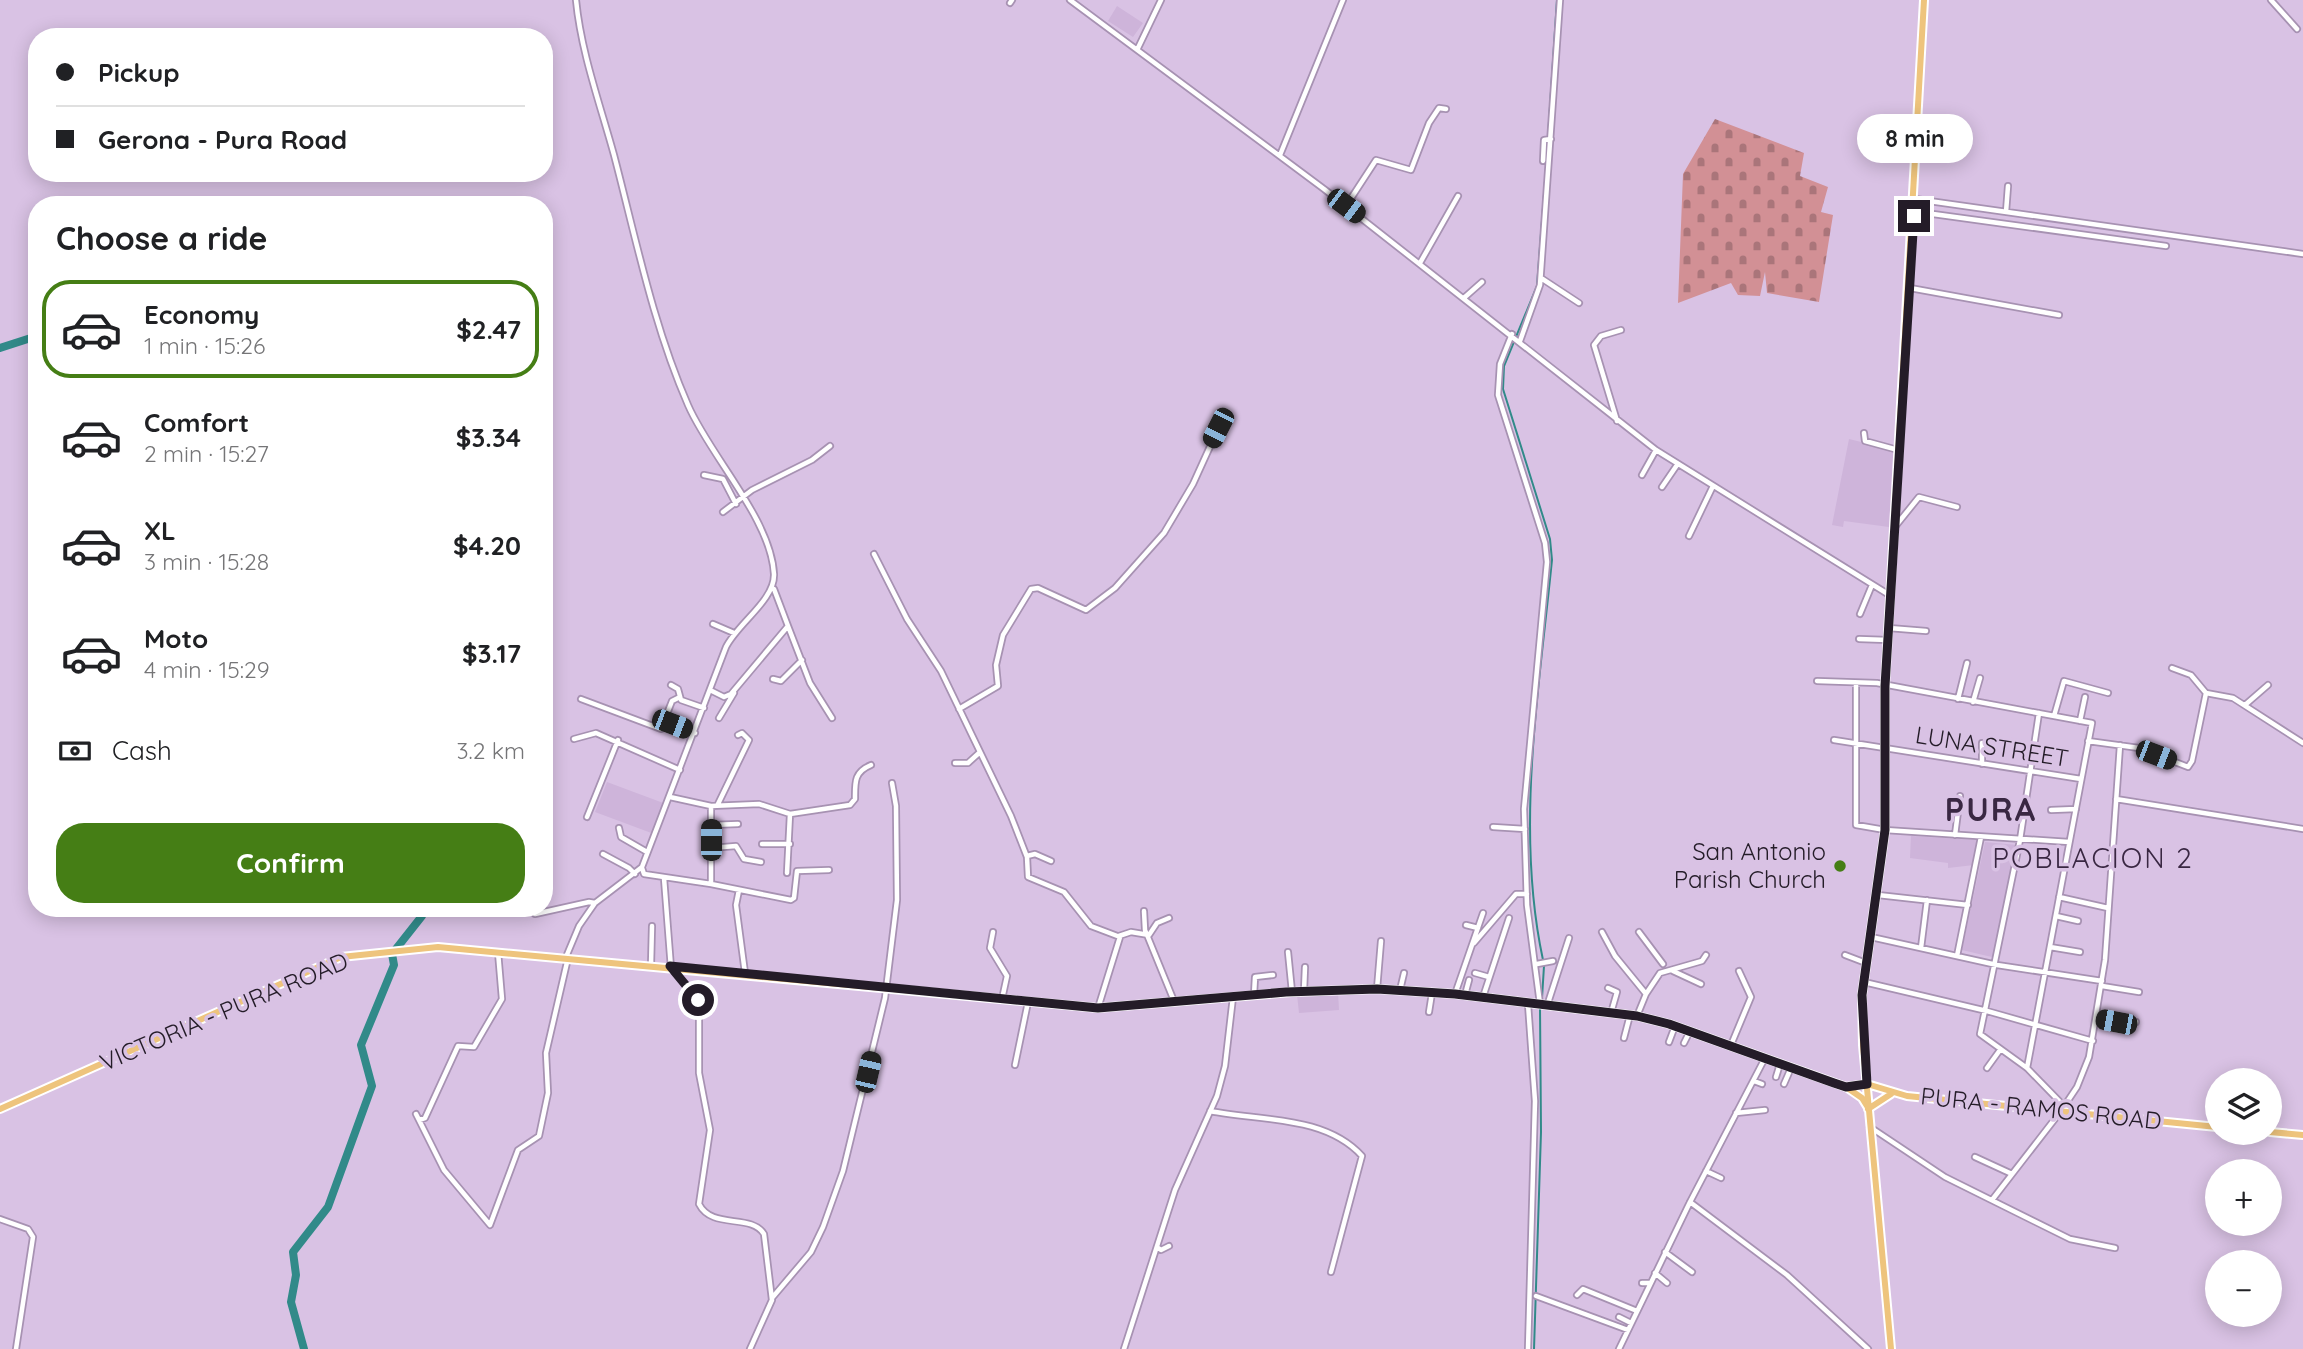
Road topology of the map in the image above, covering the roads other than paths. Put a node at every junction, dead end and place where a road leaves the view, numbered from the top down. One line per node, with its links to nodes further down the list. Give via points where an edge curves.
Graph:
1 (576, 0): 43 (street, via 641,268 673,366 698,428)
2 (1069, 0): 9 (street)
3 (1161, 0): 9 (street)
4 (1343, 0): 12 (street)
5 (1560, 0): 11 (street)
6 (1924, 0): 16 (main road)
7 (2271, 0): 8 (street)
8 (2297, 29)
9 (1138, 48): 12 (street)
10 (1446, 110): 17 (street, via 1439,108 1429,123 1411,170 1376,160)
11 (1549, 139): 13 (street, via 1543,141); 23 (street)
12 (1280, 155): 17 (street)
13 (1543, 161)
14 (2008, 187): 18 (street)
15 (1458, 196): 22 (street)
16 (1915, 200): 18 (street); 19 (main road)
17 (1346, 206): 22 (street)
18 (2006, 212): 21 (street)
19 (1914, 213): 20 (street); 25 (main road)
20 (2166, 246)
21 (2303, 254)
22 (1420, 263): 26 (street)
23 (1541, 278): 27 (street); 31 (street)
24 (1482, 282): 26 (street)
25 (1910, 288): 28 (street); 37 (main road)
26 (1465, 298): 30 (street)
27 (1579, 303)
28 (2059, 315)
29 (1620, 330): 33 (street, via 1601,336 1594,345)
30 (1512, 334): 31 (street); 121 (street, via 1500,364 1498,396 1547,562)
31 (1520, 341): 33 (street)
32 (1223, 418): 82 (street, via 1164,533 1115,588 1087,610 1031,589 1003,635 996,665 998,686)
33 (1618, 421): 36 (street)
34 (1864, 433): 37 (street, via 1868,442)
35 (830, 446): 43 (street)
36 (1656, 450): 38 (street); 40 (street)
37 (1899, 450): 47 (main road)
38 (1677, 465): 41 (street); 42 (street)
39 (705, 475): 44 (street, via 723,479)
40 (1642, 475)
41 (1713, 486): 48 (street); 50 (street)
42 (1662, 487)
43 (744, 498): 44 (street); 51 (street, via 771,554)
44 (736, 504): 46 (street)
45 (1956, 507): 47 (street, via 1919,497)
46 (723, 512)
47 (1894, 529): 52 (main road)
48 (1689, 536)
49 (874, 554): 82 (street)
50 (1872, 585): 52 (street); 53 (street)
51 (773, 588): 55 (street); 58 (street)
52 (1891, 596): 56 (main road)
53 (1860, 614)
54 (713, 624): 58 (street)
55 (788, 626): 61 (street); 67 (street)
56 (1889, 628): 57 (street); 60 (main road)
57 (1926, 631)
58 (734, 633): 72 (street)
59 (1859, 639): 60 (street)
60 (1888, 640): 71 (main road)
61 (802, 660): 65 (street, via 781,681); 86 (street)
62 (1967, 663): 78 (street)
63 (2172, 668): 74 (street, via 2191,675)
64 (1980, 678): 79 (street)
65 (773, 679)
66 (1817, 681): 68 (street)
67 (740, 683): 72 (street, via 727,696); 85 (street)
68 (1856, 683): 71 (street); 95 (street)
69 (671, 685): 75 (street)
70 (2268, 685): 80 (street)
71 (1885, 686): 78 (street); 99 (main road)
72 (710, 690): 81 (street)
73 (2108, 693): 84 (street, via 2064,681)
74 (2206, 693): 80 (street, via 2226,695); 98 (street, via 2190,766)
75 (680, 697): 77 (street, via 672,701 661,729); 81 (street)
76 (2085, 697): 87 (street)
77 (581, 699)
78 (1958, 699): 79 (street)
79 (1973, 702): 83 (street)
80 (2245, 705): 97 (street)
81 (704, 708): 89 (street)
82 (959, 709): 100 (street)
83 (2039, 713): 84 (street); 105 (street)
84 (2054, 716): 87 (street)
85 (719, 718)
86 (832, 718)
87 (2080, 721): 94 (street, via 2092,723)
88 (672, 724): 89 (street)
89 (695, 733): 104 (street)
90 (738, 736): 111 (street, via 742,733 749,740)
91 (574, 739): 92 (street, via 592,733)
92 (618, 740): 104 (street); 116 (street)
93 (1834, 740): 95 (street, LUNA STREET)
94 (2088, 741): 98 (street); 106 (street)
95 (1855, 743): 99 (street, LUNA STREET); 122 (street, via 1855,824)
96 (1982, 743): 102 (street)
97 (2303, 743)
98 (2120, 745): 110 (street)
99 (1885, 747): 102 (street, LUNA STREET); 122 (main road)
100 (979, 753): 101 (street, via 968,763); 133 (street)
101 (955, 763)
102 (1982, 764): 105 (street, LUNA STREET)
103 (871, 765): 115 (street, via 856,776 855,799 850,805)
104 (680, 770): 109 (street)
105 (2030, 772): 106 (street, LUNA STREET); 126 (street)
106 (2081, 779): 113 (street)
107 (892, 783): 198 (street, via 897,900)
108 (1960, 796): 124 (street)
109 (670, 797): 112 (street); 131 (street)
110 (2116, 799): 123 (street); 149 (street)
111 (718, 804): 112 (street); 115 (street, via 759,804)
112 (711, 806): 118 (street)
113 (2076, 809): 114 (street); 127 (street)
114 (2051, 810)
115 (790, 814): 129 (street)
116 (587, 817)
117 (738, 824): 118 (street)
118 (711, 825): 130 (street)
119 (1493, 827): 121 (street)
120 (619, 828): 131 (street, via 621,837)
121 (1525, 829): 143 (street)
122 (1885, 830): 124 (street); 144 (main road)
123 (2303, 830)
124 (1955, 835): 125 (street)
125 (1981, 837): 126 (street); 148 (street)
126 (2020, 841): 127 (street); 182 (street)
127 (2069, 842): 145 (street)
128 (762, 844): 129 (street)
129 (790, 845): 138 (street)
130 (711, 848): 135 (street, via 736,846 744,859); 141 (street)
131 (647, 852): 137 (street)
132 (603, 854): 139 (street)
133 (1027, 856): 134 (street, via 1035,853); 164 (street, via 1028,877 1064,892 1091,926)
134 (1051, 861)
135 (761, 862)
136 (829, 870): 142 (street, via 797,871 793,900)
137 (643, 871): 139 (street); 140 (street)
138 (787, 873)
139 (633, 874): 147 (street)
140 (664, 878): 141 (street); 183 (street)
141 (711, 884): 142 (street)
142 (739, 890): 187 (street, via 736,905)
143 (1527, 894): 168 (street, via 1516,894); 180 (street)
144 (1878, 895): 146 (street); 165 (main road)
145 (2059, 897): 149 (street); 153 (street)
146 (1927, 900): 148 (street); 170 (street)
147 (595, 903): 150 (street); 177 (street, via 579,926)
148 (1968, 905): 176 (street)
149 (2108, 908): 197 (street)
150 (553, 911)
151 (1144, 911): 163 (street)
152 (1483, 913): 159 (street)
153 (2056, 916): 156 (street); 169 (street)
154 (1169, 918): 163 (street)
155 (1509, 918): 193 (street)
156 (2078, 921)
157 (1466, 925): 159 (street)
158 (652, 926): 181 (street)
159 (1478, 928): 168 (street)
160 (993, 932): 212 (street, via 990,948 1007,976)
161 (1602, 932): 207 (street)
162 (1639, 932): 190 (street, via 1664,961)
163 (1147, 935): 164 (street, via 1131,932); 213 (street)
164 (1119, 936): 217 (street)
165 (1871, 937): 170 (street); 179 (main road)
166 (1569, 938): 216 (street)
167 (1381, 941): 200 (street)
168 (1471, 946): 206 (street)
169 (2050, 947): 173 (street); 191 (street)
170 (1921, 948): 176 (street)
171 (498, 951): 177 (main road, VICTORIA - PURA ROAD); 177 (street, via 502,999 497,1010 474,1047 458,1046 425,1118 417,1117 444,1170 486,1225 490,1225 518,1150 539,1136 549,1088 547,1053); 247 (main road, VICTORIA - PURA ROAD, via 404,949 331,961)
172 (1288, 951): 202 (street)
173 (2080, 952)
174 (1706, 955): 185 (street, via 1702,961)
175 (1845, 955): 179 (street)
176 (1957, 956): 182 (street)
177 (567, 957): 181 (main road, VICTORIA - PURA ROAD)
178 (1553, 961): 180 (street)
179 (1866, 963): 195 (main road)
180 (1537, 964): 216 (street)
181 (651, 965): 183 (main road, VICTORIA - PURA ROAD)
182 (1997, 965): 191 (street); 218 (street)
183 (670, 966): 187 (main road, VICTORIA - PURA ROAD); 275 (street, via 698,1002 699,1073 709,1130 699,1204 711,1217 763,1232)
184 (1305, 967): 203 (street)
185 (1673, 970): 190 (street); 196 (street)
186 (1739, 971): 231 (street, via 1751,997)
187 (745, 973): 198 (main road, VICTORIA - PURA ROAD)
188 (1404, 973): 201 (street)
189 (1475, 973): 193 (street)
190 (1660, 973): 207 (street)
191 (2045, 973): 197 (street); 224 (street)
192 (1273, 975): 208 (street, via 1255,977)
193 (1489, 977): 211 (street)
194 (1469, 980): 209 (street)
195 (1864, 982): 218 (street); 243 (main road)
196 (1700, 984)
197 (2102, 984): 204 (street); 222 (street)
198 (887, 988): 212 (main road, VICTORIA - PURA ROAD); 275 (street, via 843,1171 823,1227 811,1252)
199 (1608, 988): 220 (street, via 1617,992)
200 (1377, 989): 201 (main road, VICTORIA - PURA ROAD); 203 (main road, VICTORIA - PURA ROAD)
201 (1401, 990): 205 (main road, VICTORIA - PURA ROAD)
202 (1292, 992): 203 (main road, VICTORIA - PURA ROAD); 208 (main road, VICTORIA - PURA ROAD)
203 (1304, 992)
204 (2139, 992)
205 (1432, 993): 206 (main road, VICTORIA - PURA ROAD); 219 (street)
206 (1455, 994): 209 (main road, VICTORIA - PURA ROAD)
207 (1646, 994): 221 (street)
208 (1254, 995): 210 (main road, VICTORIA - PURA ROAD)
209 (1464, 996): 211 (main road, VICTORIA - PURA ROAD)
210 (1233, 997): 213 (main road, VICTORIA - PURA ROAD); 250 (street, via 1225,1066)
211 (1483, 998): 215 (main road, VICTORIA - PURA ROAD)
212 (1002, 1000): 214 (main road, VICTORIA - PURA ROAD)
213 (1174, 1001): 217 (main road, VICTORIA - PURA ROAD)
214 (1028, 1002): 217 (main road, VICTORIA - PURA ROAD); 235 (street)
215 (1528, 1004): 216 (main road, VICTORIA - PURA ROAD); 283 (street, via 1535,1101)
216 (1543, 1006): 220 (main road, VICTORIA - PURA ROAD)
217 (1098, 1008)
218 (1987, 1011): 224 (street); 232 (street, via 1981,1036)
219 (1429, 1012)
220 (1610, 1014): 221 (main road, VICTORIA - PURA ROAD)
221 (1633, 1016): 225 (main road, VICTORIA - PURA ROAD); 227 (street)
222 (2096, 1018): 223 (street); 228 (street)
223 (2136, 1022)
224 (2035, 1025): 228 (street); 238 (street)
225 (1675, 1026): 226 (main road, VICTORIA - PURA ROAD); 229 (street)
226 (1690, 1031): 230 (street); 231 (main road, VICTORIA - PURA ROAD)
227 (1624, 1038)
228 (2093, 1041): 246 (street, via 2077,1087)
229 (1669, 1042)
230 (1684, 1043)
231 (1731, 1045): 233 (main road, VICTORIA - PURA ROAD)
232 (2000, 1049): 237 (street); 238 (street)
233 (1765, 1058): 234 (main road, VICTORIA - PURA ROAD); 240 (street)
234 (1780, 1064): 236 (main road, VICTORIA - PURA ROAD); 239 (street)
235 (1015, 1065)
236 (1791, 1068): 242 (street); 244 (main road, VICTORIA - PURA ROAD)
237 (1987, 1068)
238 (2026, 1068): 246 (street)
239 (1776, 1077)
240 (1754, 1081): 241 (street); 251 (street)
241 (1762, 1084)
242 (1784, 1084)
243 (1867, 1084): 244 (main road, VICTORIA - PURA ROAD); 245 (main road, PURA - RAMOS ROAD); 248 (main road)
244 (1846, 1087): 248 (main road, via 1862,1098)
245 (1891, 1094): 246 (main road, PURA - RAMOS ROAD); 248 (main road)
246 (2062, 1108): 253 (main road, PURA - RAMOS ROAD); 258 (street)
247 (0, 1109)
248 (1868, 1109): 252 (main road)
249 (1765, 1110): 251 (street)
250 (1210, 1111): 264 (street, via 1175,1190); 267 (street, via 1297,1123 1339,1140 1362,1156)
251 (1736, 1113): 257 (street)
252 (1870, 1126): 260 (street, via 1945,1177); 286 (main road)
253 (2205, 1126)
254 (2282, 1133): 255 (main road)
255 (2303, 1135)
256 (1975, 1157): 258 (street)
257 (1706, 1171): 259 (street); 261 (street)
258 (2012, 1174): 260 (street)
259 (1721, 1178)
260 (1992, 1200): 265 (street, via 2070,1239)
261 (1690, 1202): 266 (street); 285 (street, via 1787,1275)
262 (0, 1219): 280 (street, via 28,1229 33,1237)
263 (1169, 1246): 264 (street)
264 (1157, 1247): 282 (street)
265 (2115, 1248)
266 (1665, 1252): 268 (street); 269 (street)
267 (1331, 1272)
268 (1692, 1272)
269 (1655, 1273): 271 (street); 272 (street)
270 (1642, 1283): 271 (street)
271 (1650, 1283): 276 (street)
272 (1667, 1283)
273 (1577, 1295): 276 (street, via 1583,1289)
274 (1536, 1296): 279 (street)
275 (772, 1298): 281 (street)
276 (1637, 1311): 278 (street)
277 (1619, 1317): 278 (street)
278 (1632, 1323): 279 (street)
279 (1628, 1330): 284 (street)
280 (16, 1349)
281 (750, 1349)
282 (1124, 1349)
283 (1528, 1349)
284 (1619, 1349)
285 (1868, 1349)
286 (1891, 1349)

